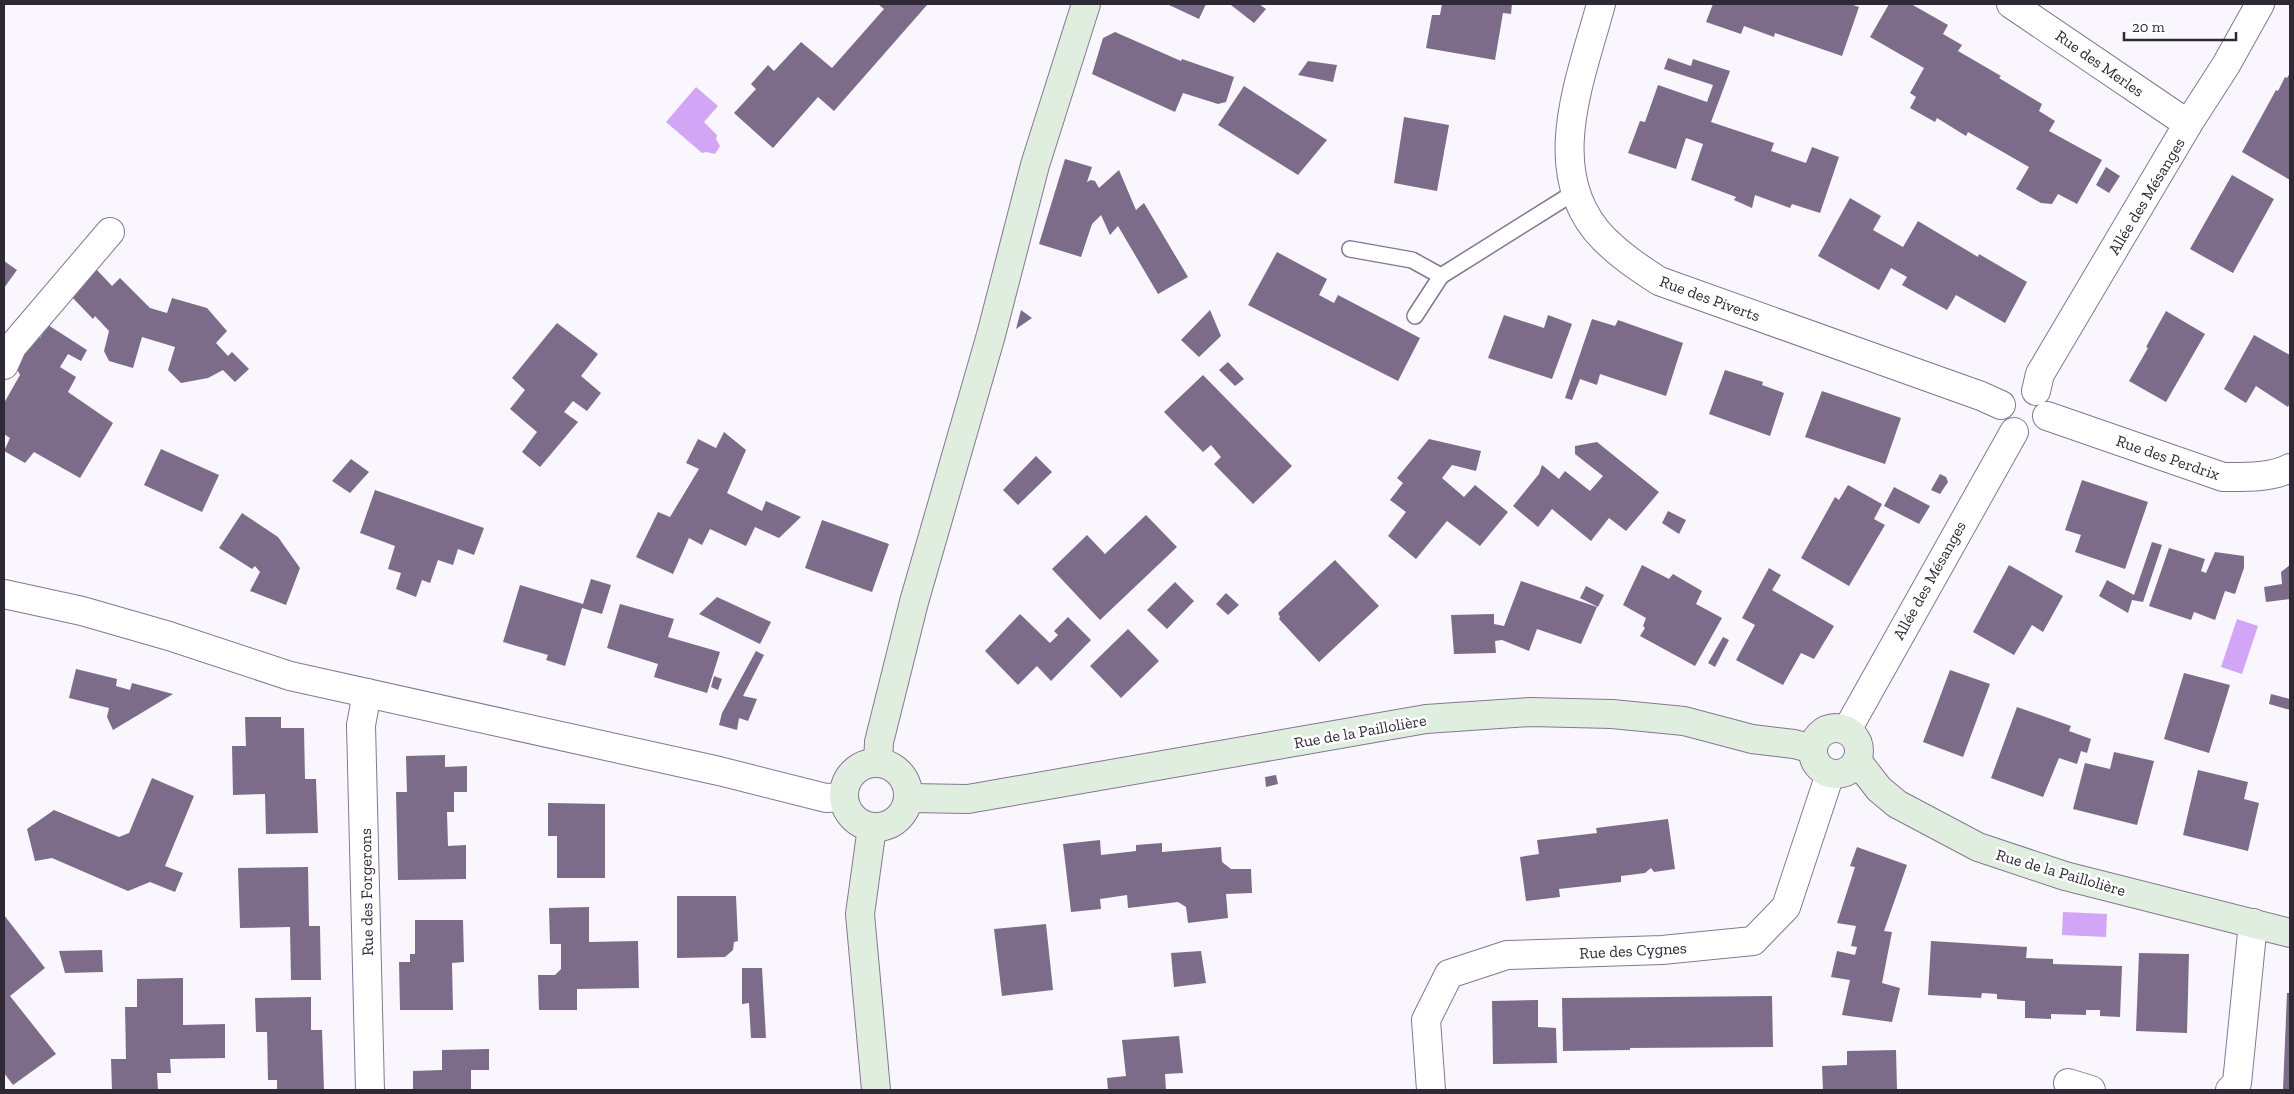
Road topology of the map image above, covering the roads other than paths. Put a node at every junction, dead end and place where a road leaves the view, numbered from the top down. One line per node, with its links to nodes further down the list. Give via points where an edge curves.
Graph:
1 (1086, 4): 22 (street, via 1035,165 991,335 912,610 879,742)
2 (1601, 4): 6 (street, Rue des Piverts, via 1570,125 1568,156)
3 (2011, 4): 5 (street, Rue des Merles)
4 (2260, 4): 5 (street, Allée des Mésanges)
5 (2188, 124): 12 (street, Allée des Mésanges, via 2040,374)
6 (1576, 192): 9 (lane); 13 (street, Rue des Piverts, via 1586,214 1603,238 1631,263 1659,281)
7 (110, 232): 11 (street)
8 (1350, 249): 9 (lane, via 1412,260)
9 (1441, 276): 10 (lane)
10 (1416, 316)
11 (7, 352)
12 (2036, 391): 13 (street, via 2023,387 2012,391 2004,397); 14 (street, via 2044,400)
13 (2001, 405): 15 (street, via 2004,422)
14 (2047, 416): 15 (street, via 2035,431); 16 (street, Rue des Perdrix, via 2223,477 2253,476)
15 (2014, 432): 19 (street, Allée des Mésanges)
16 (2290, 468)
17 (4, 594): 18 (street, via 82,611 290,676)
18 (367, 693): 24 (street, via 826,798); 29 (street, Rue des Forgerons, via 361,725)
19 (1847, 730): 20 (street, via 1832,728 1824,731); 21 (street, via 1860,747)
20 (1813, 749): 23 (street, via 1817,764); 25 (street, Rue de la Paillolière, via 1684,721 1612,714 1530,712 1426,719 968,799)
21 (1858, 762): 23 (street, via 1846,773); 27 (street, Rue de la Paillolière, via 1878,789 1897,804 1978,848 2065,876)
22 (878, 763): 24 (street, via 857,768 845,786); 25 (street, via 897,770 908,788)
23 (1830, 774): 31 (street, Rue des Cygnes, via 1786,907 1753,941 1662,950 1508,955 1449,974 1426,1020)
24 (844, 798): 26 (street, via 852,818)
25 (909, 798): 26 (street, via 900,817 892,823)
26 (872, 827): 30 (street, via 860,914)
27 (2253, 924): 28 (street, Rue de la Paillolière); 32 (street, via 2237,1083)
28 (2290, 933)
29 (370, 1090)
30 (876, 1090)
31 (1431, 1090)
32 (2230, 1090)

